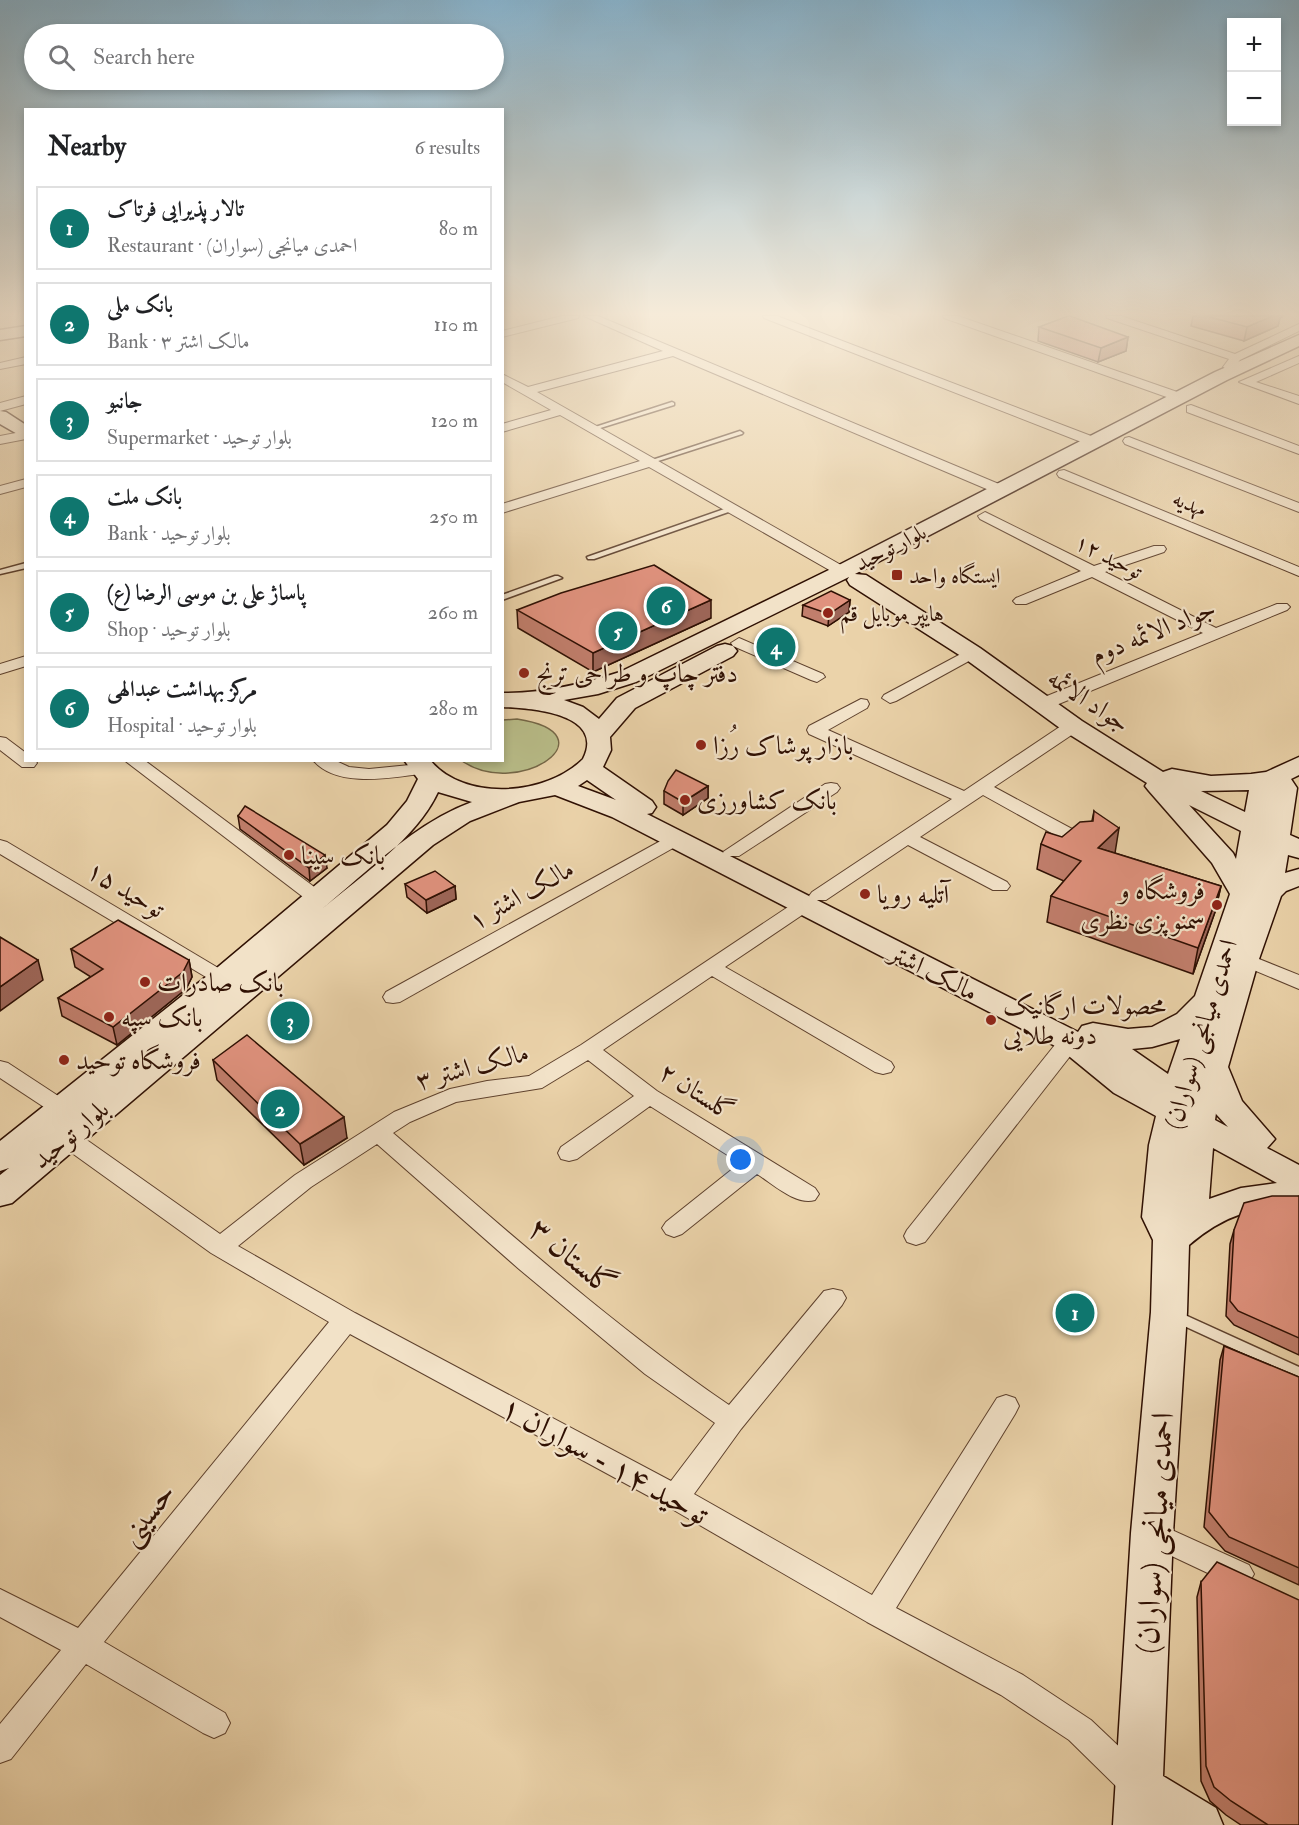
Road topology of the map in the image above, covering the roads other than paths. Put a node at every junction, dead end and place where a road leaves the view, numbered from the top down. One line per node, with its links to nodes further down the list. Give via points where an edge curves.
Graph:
1 (22, 401): 10 (street)
2 (544, 401): 11 (street)
3 (790, 401): 25 (street)
4 (988, 401): 19 (street)
5 (1180, 401): 8 (street)
6 (1187, 401): 8 (main road, بلوار توحید)
7 (1188, 401): 8 (main road, بلوار توحید)
8 (1185, 403): 18 (main road, بلوار توحید); 19 (main road, بلوار توحید); 20 (street)
9 (672, 404): 14 (lane)
10 (0, 407)
11 (560, 411): 13 (street); 14 (street)
12 (0, 416): 15 (main road)
13 (504, 427)
14 (592, 429): 21 (street)
15 (24, 433): 17 (street)
16 (740, 433): 21 (lane)
17 (0, 440)
18 (1129, 441): 22 (main road, بلوار توحید); 27 (street)
19 (1094, 442): 25 (main road, بلوار توحید)
20 (1299, 450)
21 (650, 462): 26 (street); 28 (street)
22 (1064, 474): 29 (main road, بلوار توحید); 35 (street, مهدیه)
23 (24, 484): 24 (street)
24 (0, 490)
25 (1001, 490): 36 (main road, بلوار توحید)
26 (504, 508)
27 (1299, 508)
28 (733, 509): 31 (lane); 36 (street)
29 (985, 516): 33 (street, توحید ۱۲); 36 (main road, بلوار توحید)
30 (1159, 549): 33 (street)
31 (591, 557)
32 (24, 566): 34 (lane)
33 (1093, 571): 39 (street); 41 (street, توحید ۱۲)
34 (0, 572)
35 (1299, 572)
36 (850, 576): 42 (main road, بلوار توحید); 43 (main road, جواد الائمه); 48 (main road, بلوار توحید, via 628,677 590,689)
37 (558, 578): 38 (lane)
38 (504, 597)
39 (1022, 601)
40 (1282, 607): 41 (street, جواد الائمه دوم)
41 (1214, 633): 50 (street, جواد الائمه دوم)
42 (739, 643): 46 (street); 52 (main road, بلوار توحید, via 626,703)
43 (972, 653): 47 (street); 50 (main road, جواد الائمه)
44 (24, 662): 45 (street)
45 (0, 669)
46 (817, 677)
47 (890, 698)
48 (513, 700): 52 (main road, via 544,702 571,711 591,724)
49 (861, 704): 66 (street, via 815,730)
50 (1043, 704): 51 (main road, جواد الائمه)
51 (1073, 726): 58 (main road, جواد الائمه); 62 (street, مالک اشتر ۳)
52 (598, 735): 60 (main road, via 597,758)
53 (0, 742): 54 (street)
54 (24, 760)
55 (135, 762): 76 (street)
56 (324, 762): 59 (street, via 342,772 366,775)
57 (1299, 765): 64 (main road)
58 (1136, 766): 64 (main road, via 1197,783 1247,783); 69 (main road, جواد الائمه); 75 (main road)
59 (422, 769): 65 (main road, via 467,793); 76 (main road, بلوار توحید, via 419,804 396,831)
60 (588, 769): 61 (main road); 72 (main road, مالک اشتر, via 633,802)
61 (557, 787): 65 (main road); 68 (main road, مالک اشتر, via 621,811)
62 (982, 787): 66 (street, مالک اشتر ۳); 70 (street)
63 (831, 788): 72 (street)
64 (1279, 789): 69 (main road, via 1289,823); 69 (main road, احمدی میانجی (سواران), via 1263,784)
65 (512, 796): 94 (main road, بلوار توحید, via 461,814 423,839)
66 (965, 798): 67 (street, مالک اشتر ۳)
67 (907, 837): 74 (street); 77 (street, مالک اشتر ۳)
68 (675, 838): 77 (main road, مالک اشتر); 82 (street, مالک اشتر ۱)
69 (1282, 839): 75 (main road, احمدی میانجی (سواران))
70 (1080, 841)
71 (0, 846): 80 (street, توحید ۱۵)
72 (732, 852): 77 (main road, مالک اشتر)
73 (1299, 877): 75 (main road)
74 (1000, 886)
75 (1256, 894): 78 (main road, احمدی میانجی (سواران)); 83 (main road, احمدی میانجی (سواران))
76 (318, 899): 80 (main road, بلوار توحید)
77 (812, 901): 79 (street, مالک اشتر ۳); 84 (main road, مالک اشتر)
78 (1244, 959): 81 (street); 88 (main road, احمدی میانجی (سواران))
79 (712, 968): 85 (street, مالک اشتر ۳); 86 (street)
80 (223, 979): 91 (main road, بلوار توحید)
81 (1299, 983)
82 (393, 997)
83 (1206, 1002): 84 (main road, via 1184,1024 1161,1035 1122,1039); 92 (main road, احمدی میانجی (سواران))
84 (1079, 1036): 89 (main road, مالک اشتر); 92 (main road, مالک اشتر, via 1150,1077); 107 (street)
85 (589, 1050): 90 (street, گلستان ۲); 93 (street, مالک اشتر ۳, via 534,1083 450,1096 402,1117)
86 (883, 1067)
87 (0, 1068): 91 (street)
88 (1213, 1068): 92 (main road, احمدی میانجی (سواران)); 95 (main road, via 1228,1106)
89 (1125, 1085): 92 (main road, مالک اشتر); 97 (main road, via 1150,1112)
90 (649, 1096): 96 (street); 99 (street, گلستان ۲)
91 (61, 1108): 98 (main road, بلوار توحید)
92 (1187, 1109): 95 (main road, مالک اشتر); 97 (main road, احمدی میانجی (سواران)); 101 (main road, مالک اشتر); 106 (main road, احمدی میانجی (سواران))
93 (379, 1133): 108 (street, مالک اشتر ۳, via 303,1181); 114 (street, گلستان ۳, via 654,1367)
94 (66, 1137): 102 (main road, بلوار توحید); 108 (street, توحید ۱۴ - سواران ۱)
95 (1258, 1139): 100 (main road, مالک اشتر)
96 (569, 1153)
97 (1166, 1153): 106 (main road, احمدی میانجی (سواران), via 1159,1217)
98 (0, 1159)
99 (756, 1162): 103 (street, گلستان ۲); 105 (street)
100 (1299, 1162)
101 (1299, 1180)
102 (0, 1194)
103 (807, 1194)
104 (1299, 1196): 106 (main road, via 1238,1199)
105 (674, 1228)
106 (1180, 1233): 110 (main road, احمدی میانجی (سواران))
107 (916, 1236)
108 (220, 1247): 111 (street, توحید ۱۴ - سواران ۱)
109 (833, 1298): 114 (street)
110 (1169, 1312): 112 (lane); 116 (main road, احمدی میانجی (سواران))
111 (346, 1320): 115 (street, توحید ۱۴ - سواران ۱); 120 (street, حسینی)
112 (1299, 1373)
113 (1006, 1406): 119 (street)
114 (732, 1421): 115 (street)
115 (675, 1497): 119 (street, توحید ۱۴ - سواران ۱)
116 (1152, 1533): 117 (street); 123 (main road, احمدی میانجی (سواران))
117 (1268, 1587)
118 (0, 1602): 120 (street)
119 (877, 1613): 123 (street, توحید ۱۴ - سواران ۱, via 1012,1685 1080,1730)
120 (83, 1646): 121 (street); 122 (street, حسینی)
121 (214, 1723)
122 (0, 1748)
123 (1138, 1806): 124 (main road)
124 (1199, 1825)

